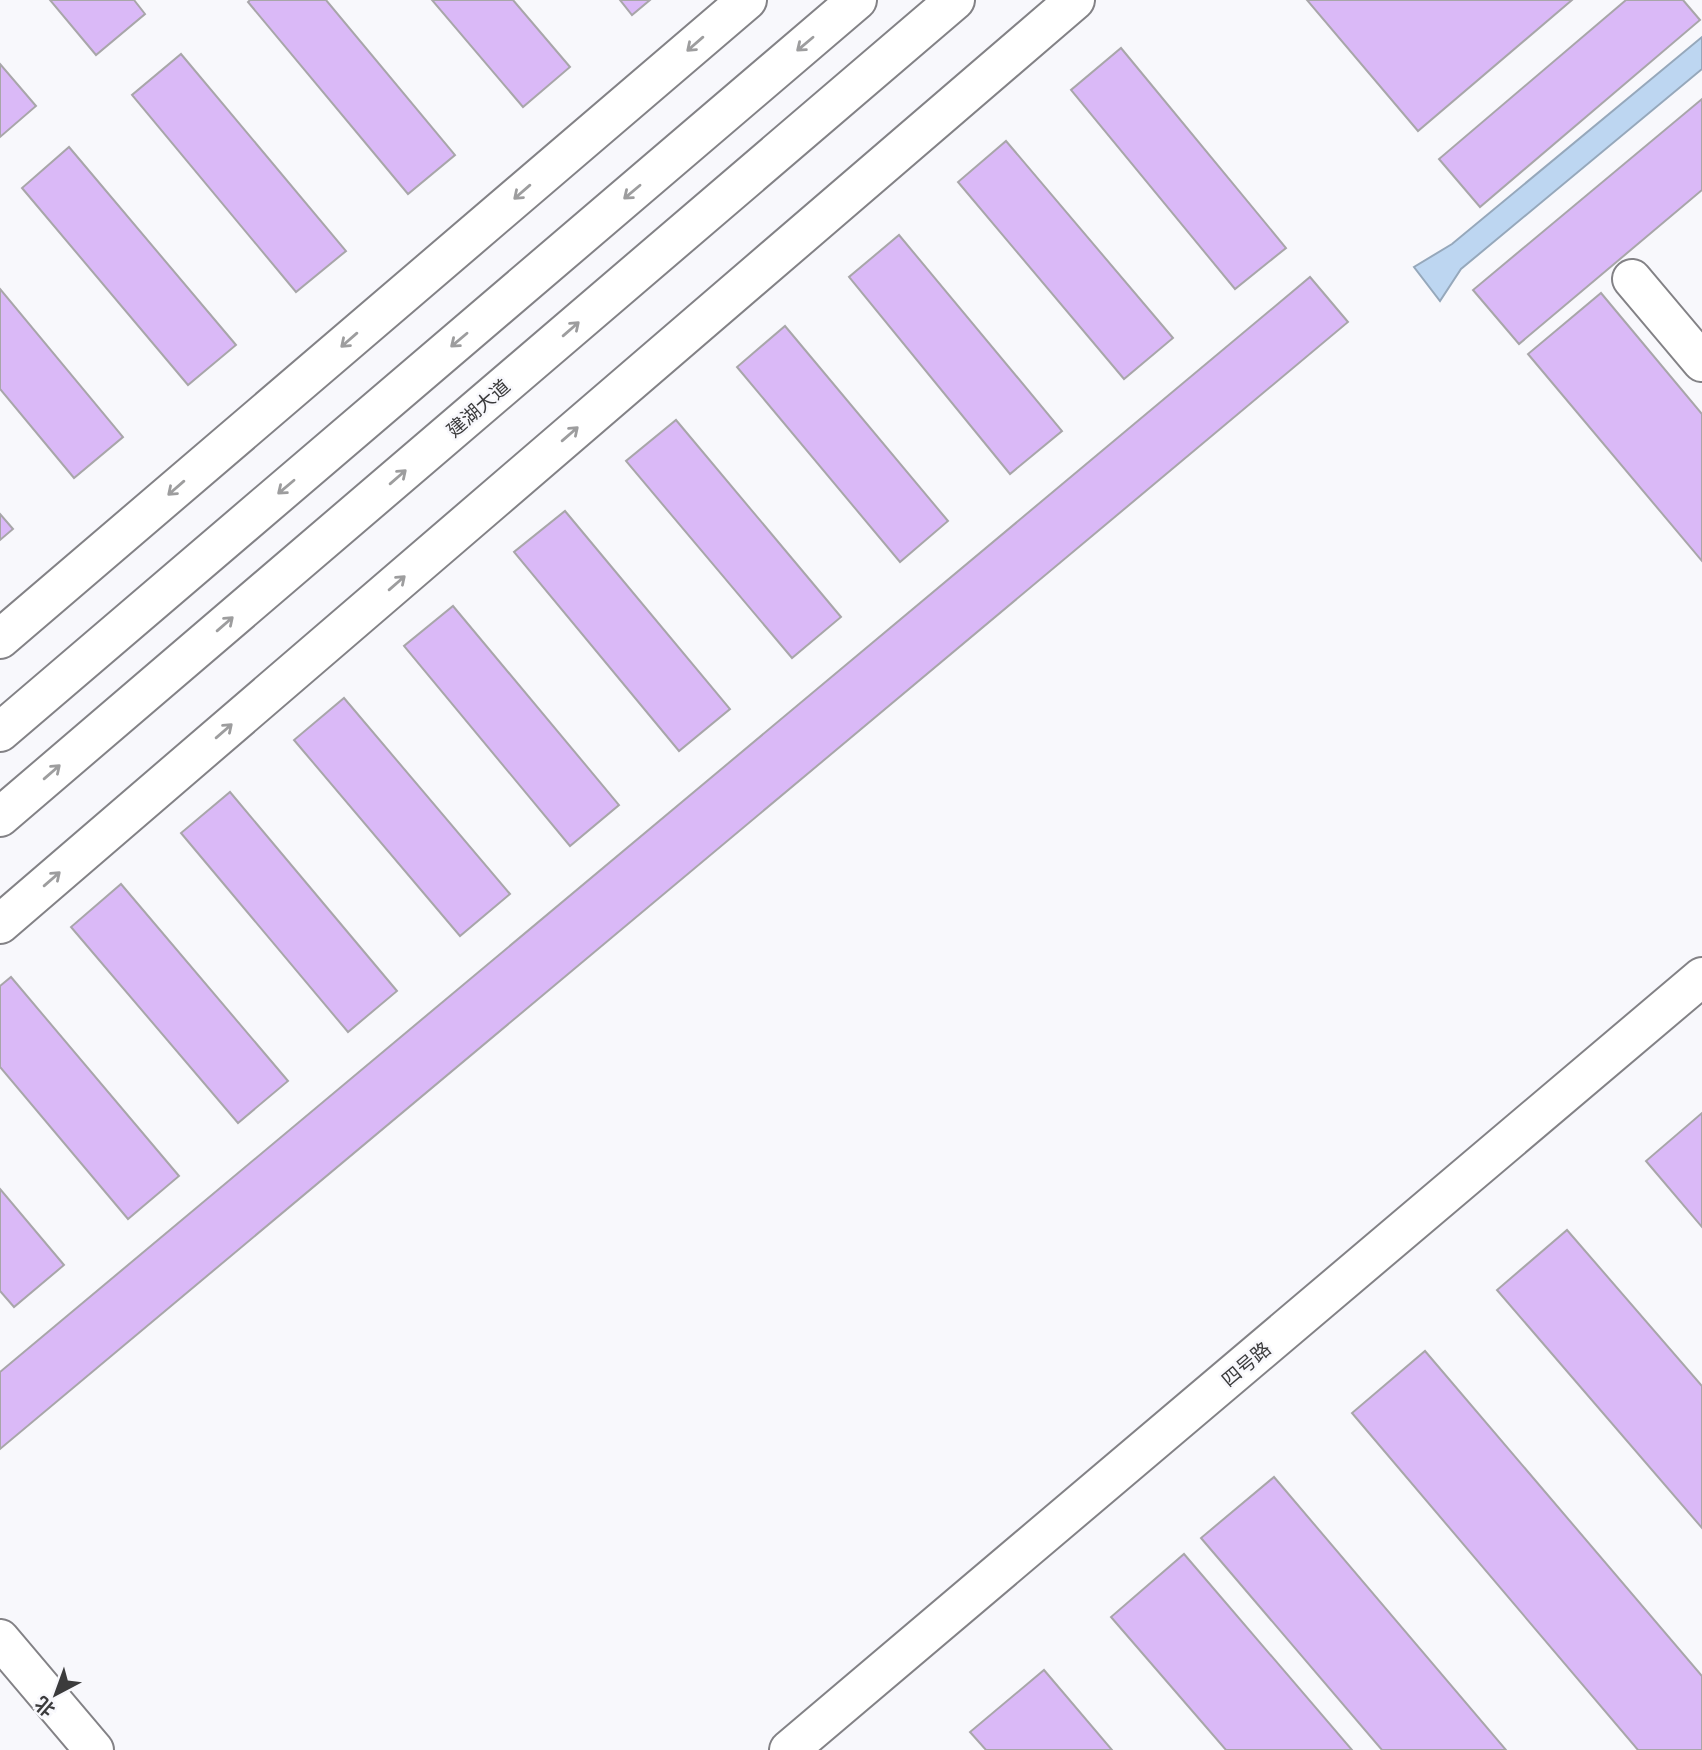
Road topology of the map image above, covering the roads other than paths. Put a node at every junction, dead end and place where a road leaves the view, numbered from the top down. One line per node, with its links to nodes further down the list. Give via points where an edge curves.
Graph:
1 (747, 0): 7 (street, one-way to 7)
2 (857, 0): 8 (street, one-way to 8)
3 (955, 0): 9 (street, 建湖大道, one-way to 3)
4 (1075, 0): 10 (street, one-way to 4)
5 (1632, 279): 6 (street)
6 (1702, 362)
7 (0, 639)
8 (0, 732)
9 (0, 817)
10 (0, 923)
11 (1702, 977): 14 (street, 四号路)
12 (0, 1639): 13 (street)
13 (93, 1750)
14 (789, 1750)

